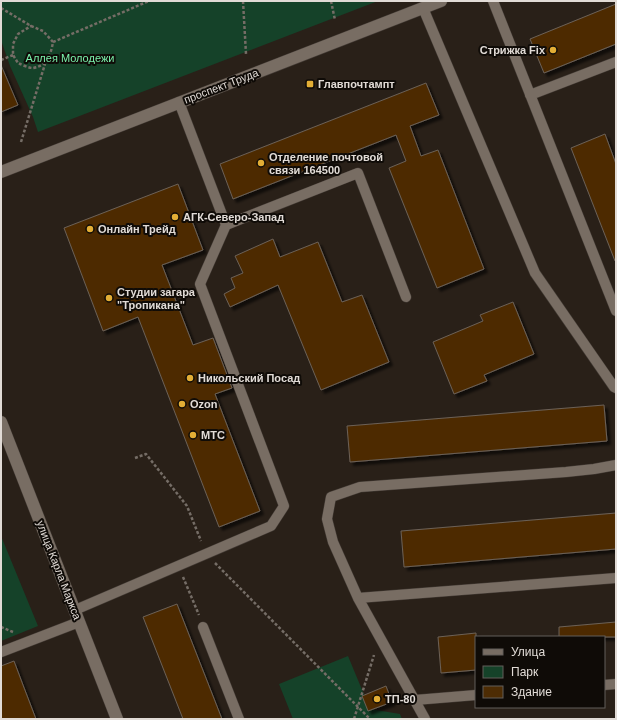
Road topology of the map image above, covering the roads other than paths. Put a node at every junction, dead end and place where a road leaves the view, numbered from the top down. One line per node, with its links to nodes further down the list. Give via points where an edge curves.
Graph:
1 (441, 1): 3 (street, проспект Труда)
2 (493, 1): 5 (lane)
3 (424, 8): 6 (street, проспект Труда); 11 (lane, via 535,273)
4 (616, 62): 5 (lane)
5 (530, 95): 10 (lane)
6 (179, 102): 7 (street, проспект Труда); 8 (lane)
7 (1, 172)
8 (226, 225): 9 (lane, via 358,173); 16 (lane, via 200,284 284,506 271,526)
9 (406, 296)
10 (616, 311)
11 (616, 388)
12 (1, 422): 16 (street, улица Карла Маркса)
13 (616, 465): 15 (lane, via 566,472 360,487 331,497 327,519 333,542)
14 (616, 578): 15 (lane)
15 (358, 598): 23 (lane)
16 (75, 610): 17 (street, улица Карла Маркса)
17 (79, 622): 19 (lane); 24 (street, улица Карла Маркса)
18 (203, 627): 25 (lane)
19 (1, 652)
20 (616, 684): 21 (lane)
21 (605, 685)
22 (475, 695): 23 (lane)
23 (415, 700): 26 (lane)
24 (117, 719)
25 (239, 719)
26 (425, 719)

